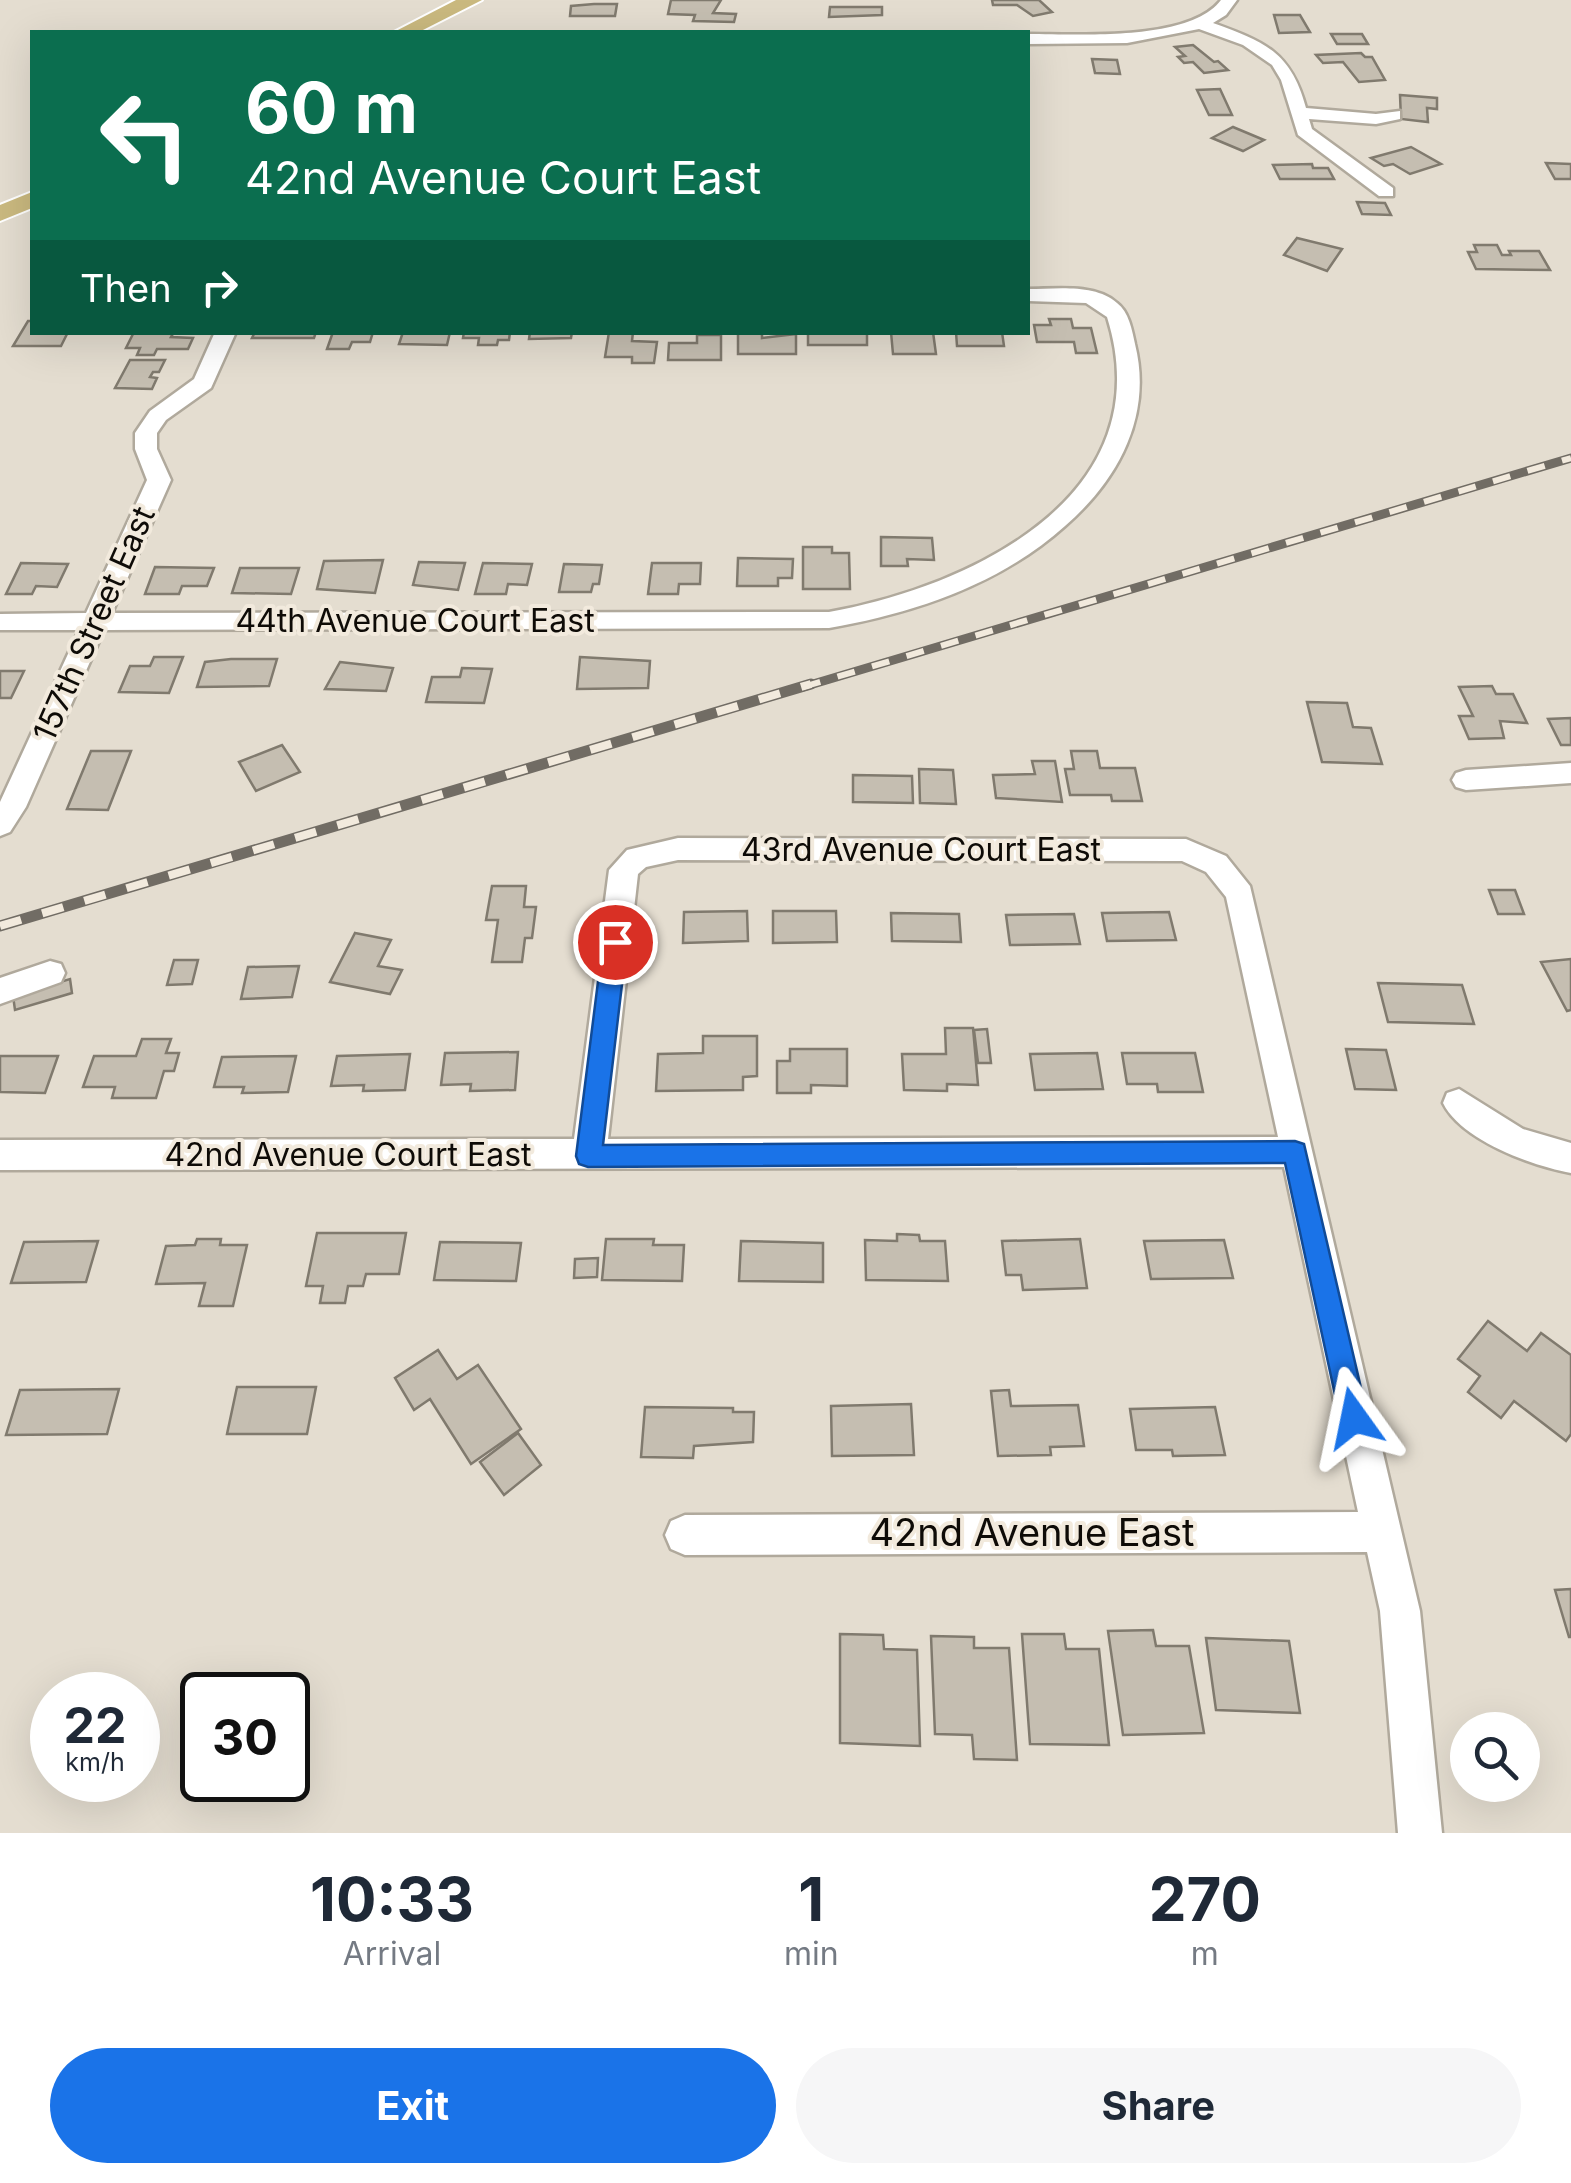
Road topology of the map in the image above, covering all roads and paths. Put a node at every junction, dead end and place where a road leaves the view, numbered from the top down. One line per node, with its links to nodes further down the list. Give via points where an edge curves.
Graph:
1 (472, 0): 4 (main road)
2 (1229, 0): 3 (street)
3 (1200, 24): 5 (street, via 1128,38); 6 (street, via 1249,42 1278,62)
4 (408, 30)
5 (1030, 39)
6 (1302, 113): 7 (street); 8 (street, via 1313,141)
7 (1394, 114)
8 (1386, 192)
9 (30, 200): 10 (main road)
10 (0, 214)
11 (1030, 296): 14 (street, 44th Avenue Court East, via 1090,299 1114,311 1131,383 1122,434 1084,496 1024,546 900,604 830,620)
12 (225, 335): 14 (street, 157th Street East, via 202,384 158,414 148,429 146,448 160,480)
13 (0, 622): 14 (street, 44th Avenue Court East)
14 (93, 622): 17 (street, 157th Street East)
15 (1571, 773): 16 (street)
16 (1466, 780)
17 (0, 825)
18 (50, 973): 19 (street)
19 (0, 992)
20 (1459, 1103): 24 (street, via 1510,1139)
21 (1295, 1152): 23 (street, 42nd Avenue Court East); 23 (street, 43rd Avenue Court East, via 1240,894 1205,856 1186,850 678,849 637,858 624,870); 25 (street)
22 (0, 1155): 23 (street, 42nd Avenue Court East)
23 (588, 1156)
24 (1571, 1158)
25 (1379, 1532): 26 (street, 42nd Avenue East); 27 (street, via 1400,1611)
26 (686, 1535)
27 (1420, 1833)

